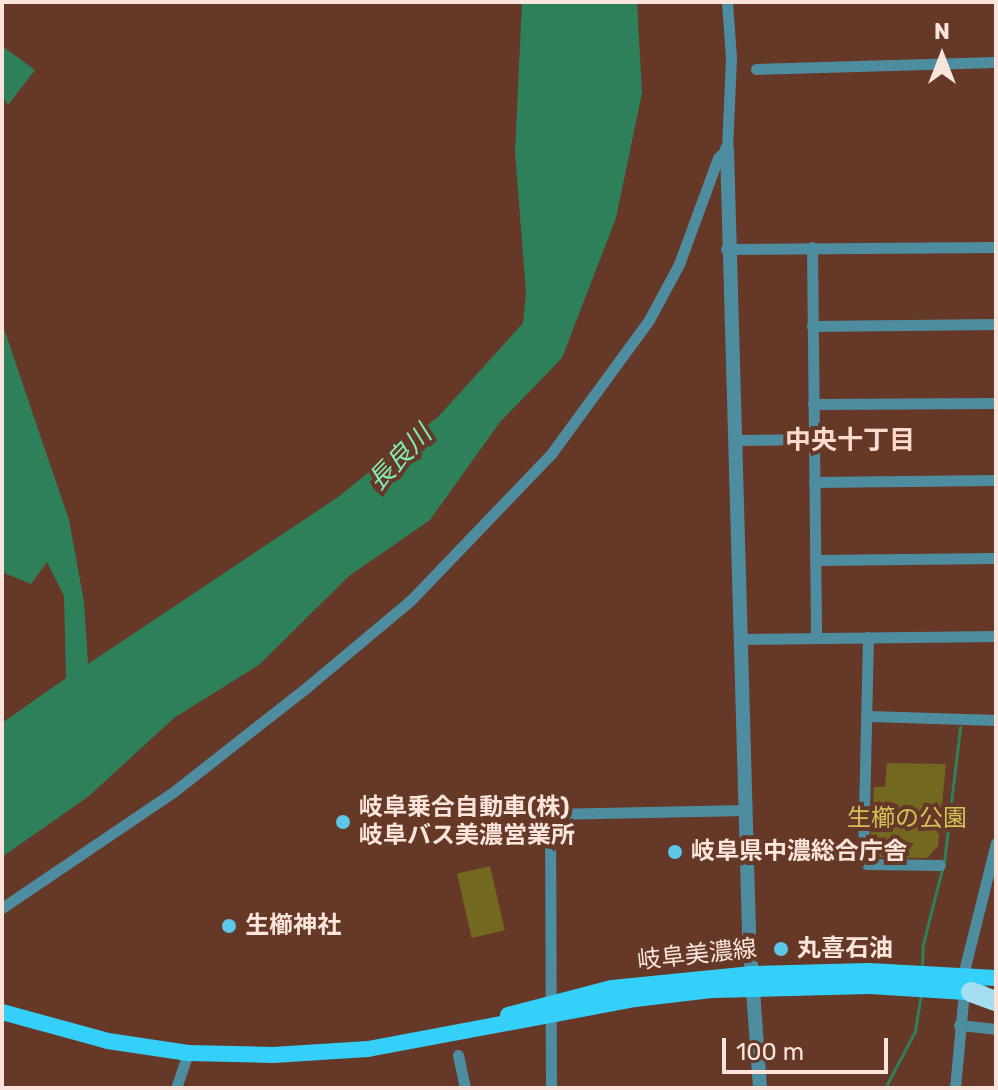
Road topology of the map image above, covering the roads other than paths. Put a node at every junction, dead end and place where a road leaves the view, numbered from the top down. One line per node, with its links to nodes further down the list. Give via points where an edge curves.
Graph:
1 (727, 2): 4 (street)
2 (996, 62): 3 (street)
3 (756, 69)
4 (727, 149): 7 (street); 27 (street, via 718,158 679,264 649,320 551,454 470,543 319,678 172,793)
5 (812, 247): 6 (street); 7 (street); 9 (street)
6 (996, 247)
7 (726, 249): 13 (street)
8 (996, 324): 9 (street)
9 (812, 326): 11 (street)
10 (996, 403): 11 (street)
11 (813, 404): 12 (street)
12 (814, 439): 13 (street); 15 (street)
13 (735, 440): 21 (street)
14 (996, 480): 15 (street)
15 (814, 482): 17 (street)
16 (996, 558): 17 (street)
17 (815, 560): 20 (street)
18 (996, 636): 19 (street)
19 (868, 637): 20 (street); 22 (street)
20 (816, 638): 21 (street)
21 (742, 639): 24 (street)
22 (869, 716): 23 (street); 26 (street, via 863,857 867,864)
23 (996, 720)
24 (746, 810): 29 (street); 33 (street, via 550,814)
25 (996, 843): 30 (street)
26 (940, 865)
27 (2, 908)
28 (996, 978): 30 (main road, 岐阜美濃線)
29 (752, 981): 30 (main road, 岐阜美濃線); 33 (main road, 岐阜美濃線, via 612,988); 42 (street)
30 (966, 986): 31 (main road, 岐阜美濃線); 32 (highway); 35 (street)
31 (996, 994)
32 (996, 1001)
33 (554, 1008): 37 (main road, 岐阜美濃線, via 368,1049); 41 (street)
34 (2, 1012): 37 (main road, 岐阜美濃線, via 108,1041)
35 (959, 1025): 36 (street); 43 (street)
36 (996, 1029)
37 (188, 1053): 39 (street)
38 (458, 1055): 40 (street)
39 (176, 1088)
40 (465, 1088)
41 (551, 1088)
42 (760, 1088)
43 (955, 1088)

